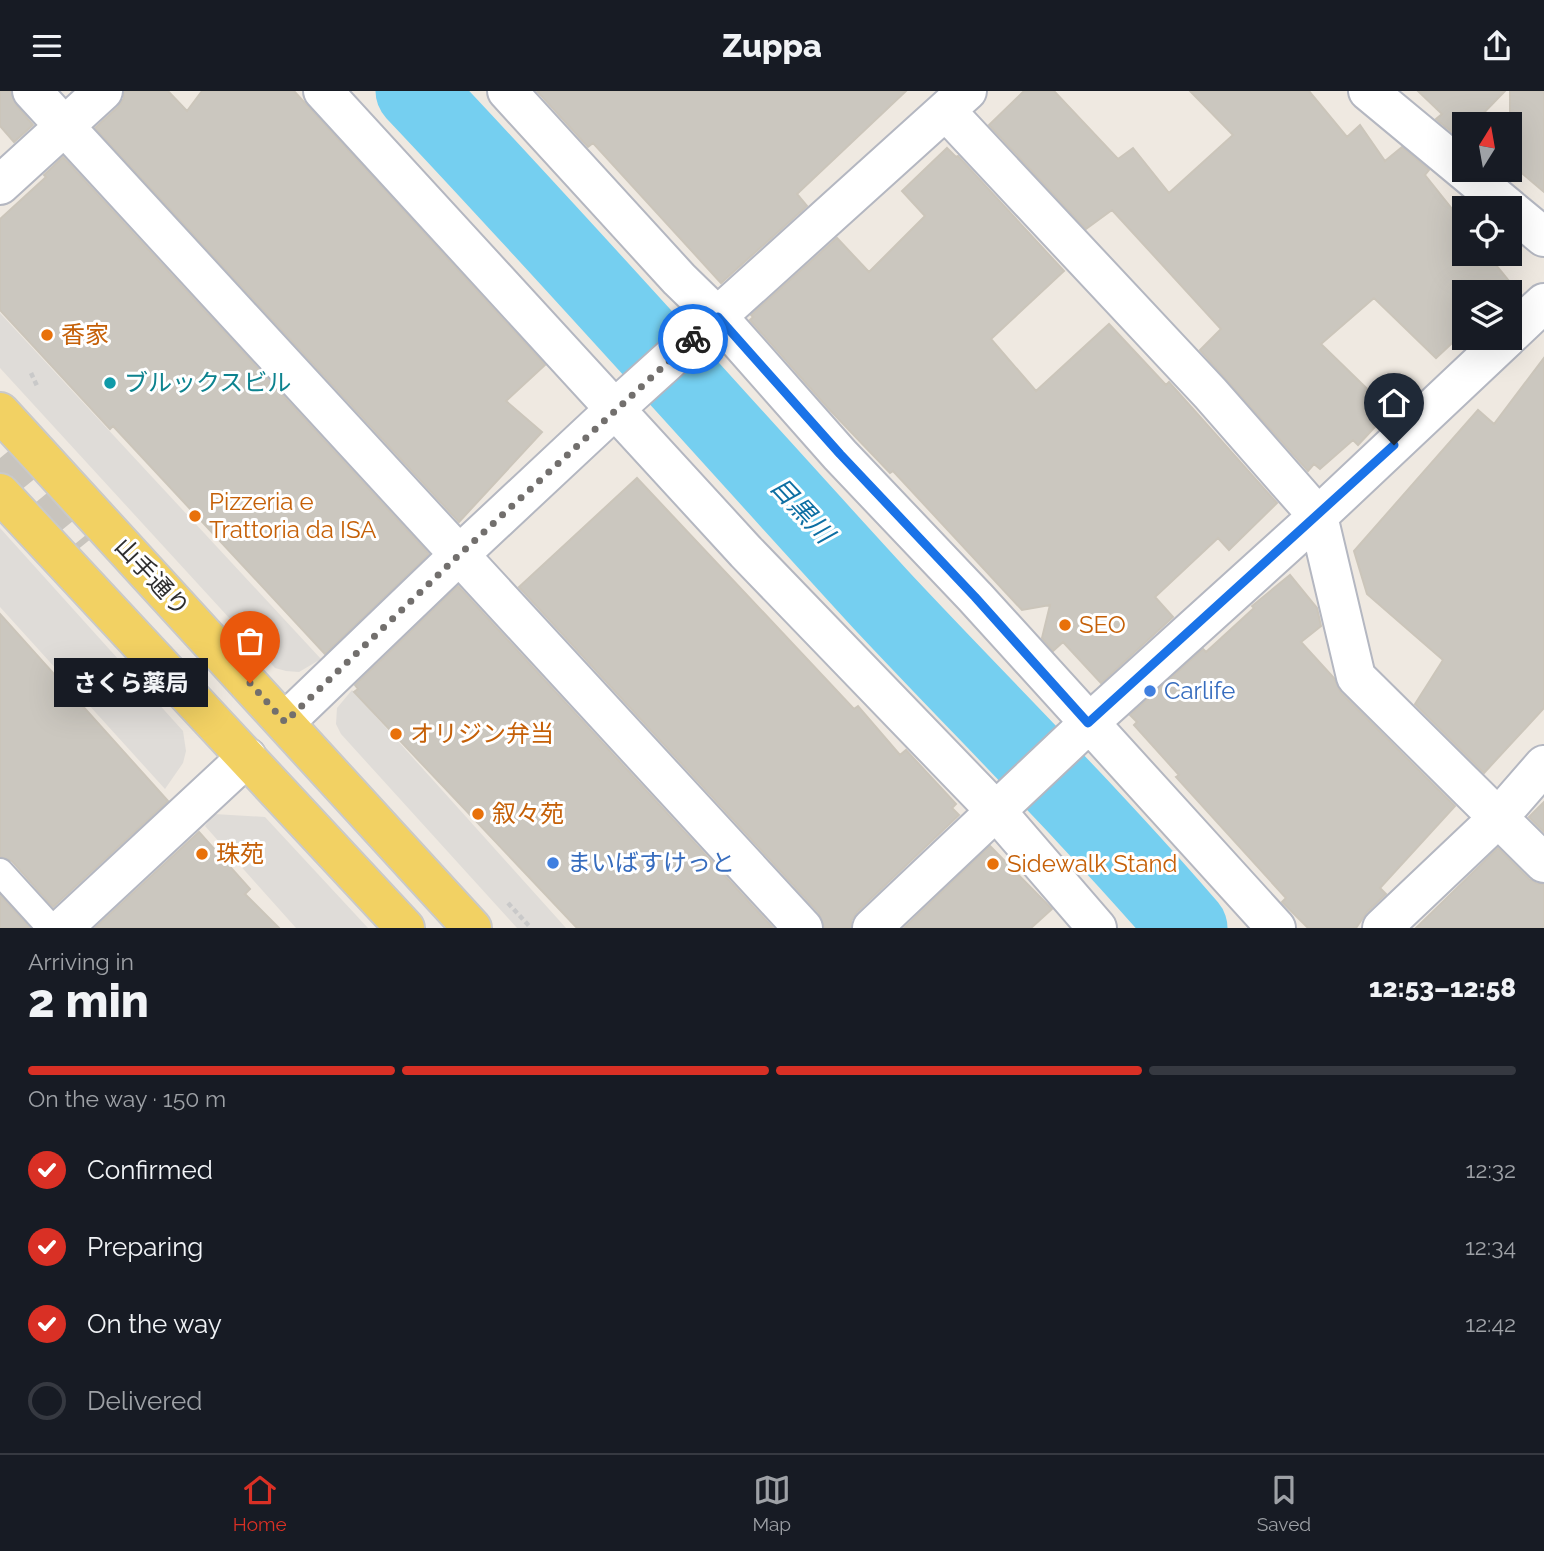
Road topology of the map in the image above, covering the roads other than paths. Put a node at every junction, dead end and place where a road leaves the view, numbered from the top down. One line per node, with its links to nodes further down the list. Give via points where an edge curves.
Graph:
1 (32, 91): 7 (street)
2 (103, 91): 7 (street)
3 (323, 91): 16 (street)
4 (507, 91): 13 (street, via 680,279)
5 (1368, 91): 9 (street)
6 (956, 101): 13 (street); 19 (street)
7 (64, 127): 8 (street); 20 (street)
8 (0, 185)
9 (1494, 196)
10 (1522, 219): 11 (street)
11 (1544, 237)
12 (1544, 303): 14 (street)
13 (711, 323): 16 (street); 22 (street, via 975,597)
14 (1522, 324)
15 (1494, 350): 19 (street)
16 (622, 403): 20 (street); 25 (street, via 746,552)
17 (0, 412): 21 (main road, 山手通り)
18 (0, 493): 23 (main road)
19 (1318, 516): 22 (street); 26 (street, via 1356,677)
20 (459, 555): 21 (street); 33 (street)
21 (285, 722): 32 (main road, 山手通り)
22 (1082, 730): 25 (street); 36 (street)
23 (247, 757): 30 (street); 31 (main road)
24 (1544, 765): 26 (street)
25 (1002, 805): 34 (street); 35 (street)
26 (1497, 818): 27 (street); 37 (street)
27 (1544, 863)
28 (0, 872): 29 (lane)
29 (51, 928)
30 (63, 928)
31 (405, 928)
32 (472, 928)
33 (803, 928)
34 (872, 928)
35 (1097, 928)
36 (1276, 928)
37 (1382, 928)

